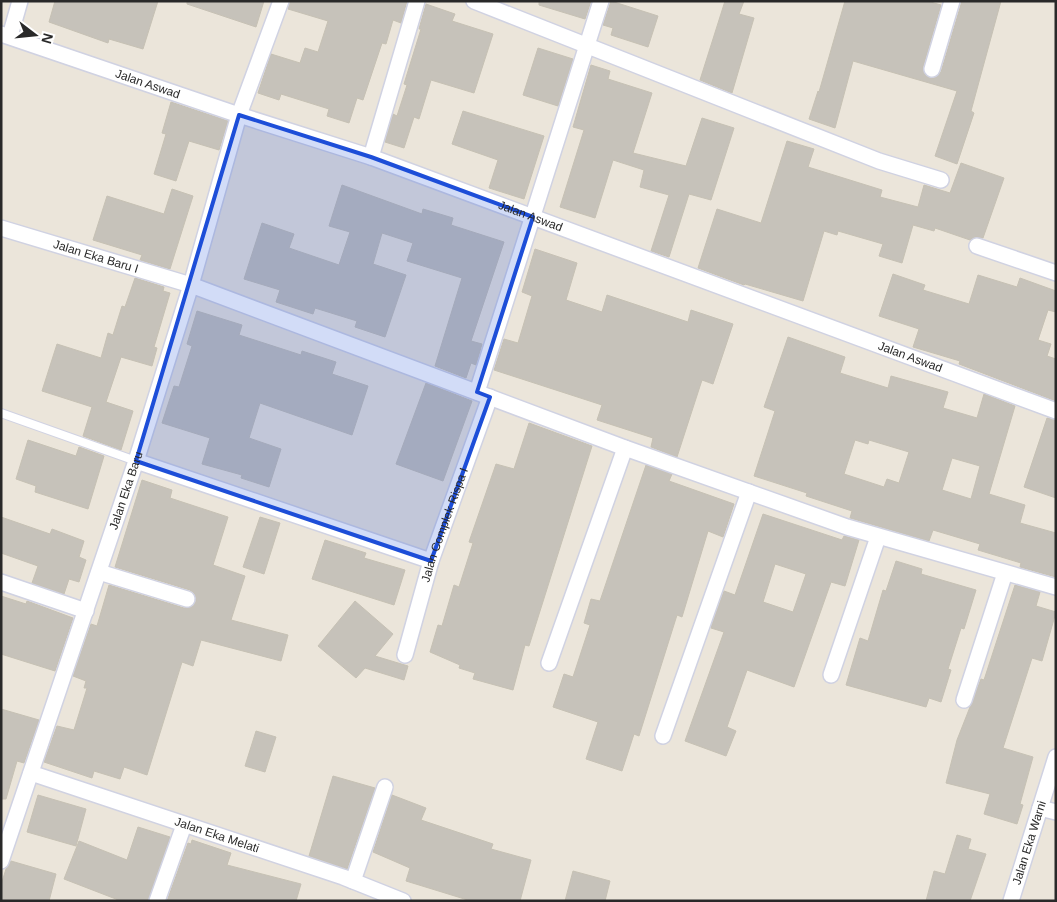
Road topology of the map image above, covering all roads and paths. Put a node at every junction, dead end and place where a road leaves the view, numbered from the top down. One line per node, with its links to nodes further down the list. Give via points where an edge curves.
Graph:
1 (20, 1): 7 (street)
2 (280, 1): 10 (street, Jalan Eka Baru)
3 (417, 1): 11 (street)
4 (474, 1): 8 (street)
5 (601, 1): 8 (street, Jalan Complek Rispa I)
6 (952, 1): 9 (street)
7 (6, 35): 10 (street, Jalan Aswad)
8 (586, 45): 12 (street, via 879,161); 13 (street, Jalan Complek Rispa I)
9 (932, 69)
10 (239, 115): 11 (street, Jalan Aswad); 17 (street, Jalan Eka Baru)
11 (371, 157): 13 (street, Jalan Aswad)
12 (941, 180)
13 (533, 217): 18 (street, Jalan Complek Rispa I); 19 (street, Jalan Aswad)
14 (1, 228): 17 (street, Jalan Eka Baru I)
15 (977, 246): 16 (street)
16 (1056, 273)
17 (190, 285): 18 (street, Jalan Eka Baru I); 22 (street, Jalan Eka Baru)
18 (483, 394): 21 (street, Jalan Eka Baru I); 25 (street, Jalan Complek Rispa I)
19 (1056, 411)
20 (1, 412): 22 (lane)
21 (625, 448): 23 (street, Jalan Eka Baru I); 33 (street)
22 (136, 461): 25 (street); 26 (street, Jalan Eka Baru)
23 (749, 492): 24 (street, Jalan Eka Baru I); 36 (street)
24 (878, 537): 27 (street, Jalan Eka Baru I); 34 (street)
25 (432, 561): 32 (street, Jalan Complek Rispa I)
26 (99, 572): 30 (street); 31 (street, Jalan Eka Baru)
27 (1005, 573): 29 (street, Jalan Eka Baru I); 35 (street)
28 (1, 582): 31 (street)
29 (1056, 588)
30 (187, 599)
31 (86, 611): 38 (street, Jalan Eka Baru)
32 (405, 655)
33 (549, 663)
34 (830, 675)
35 (964, 700)
36 (663, 736)
37 (1056, 756): 40 (street, Jalan Eka Warni)
38 (31, 773): 42 (street, Jalan Eka Melati); 43 (street, Jalan Eka Baru)
39 (385, 787): 45 (street)
40 (1040, 808): 41 (street); 48 (street, Jalan Eka Warni)
41 (1056, 812)
42 (184, 825): 45 (street, Jalan Eka Melati); 46 (street)
43 (6, 826): 44 (street, Jalan Eka Baru)
44 (1, 861)
45 (353, 881): 47 (street, Jalan Eka Melati)
46 (157, 901)
47 (403, 901)
48 (1011, 901)

